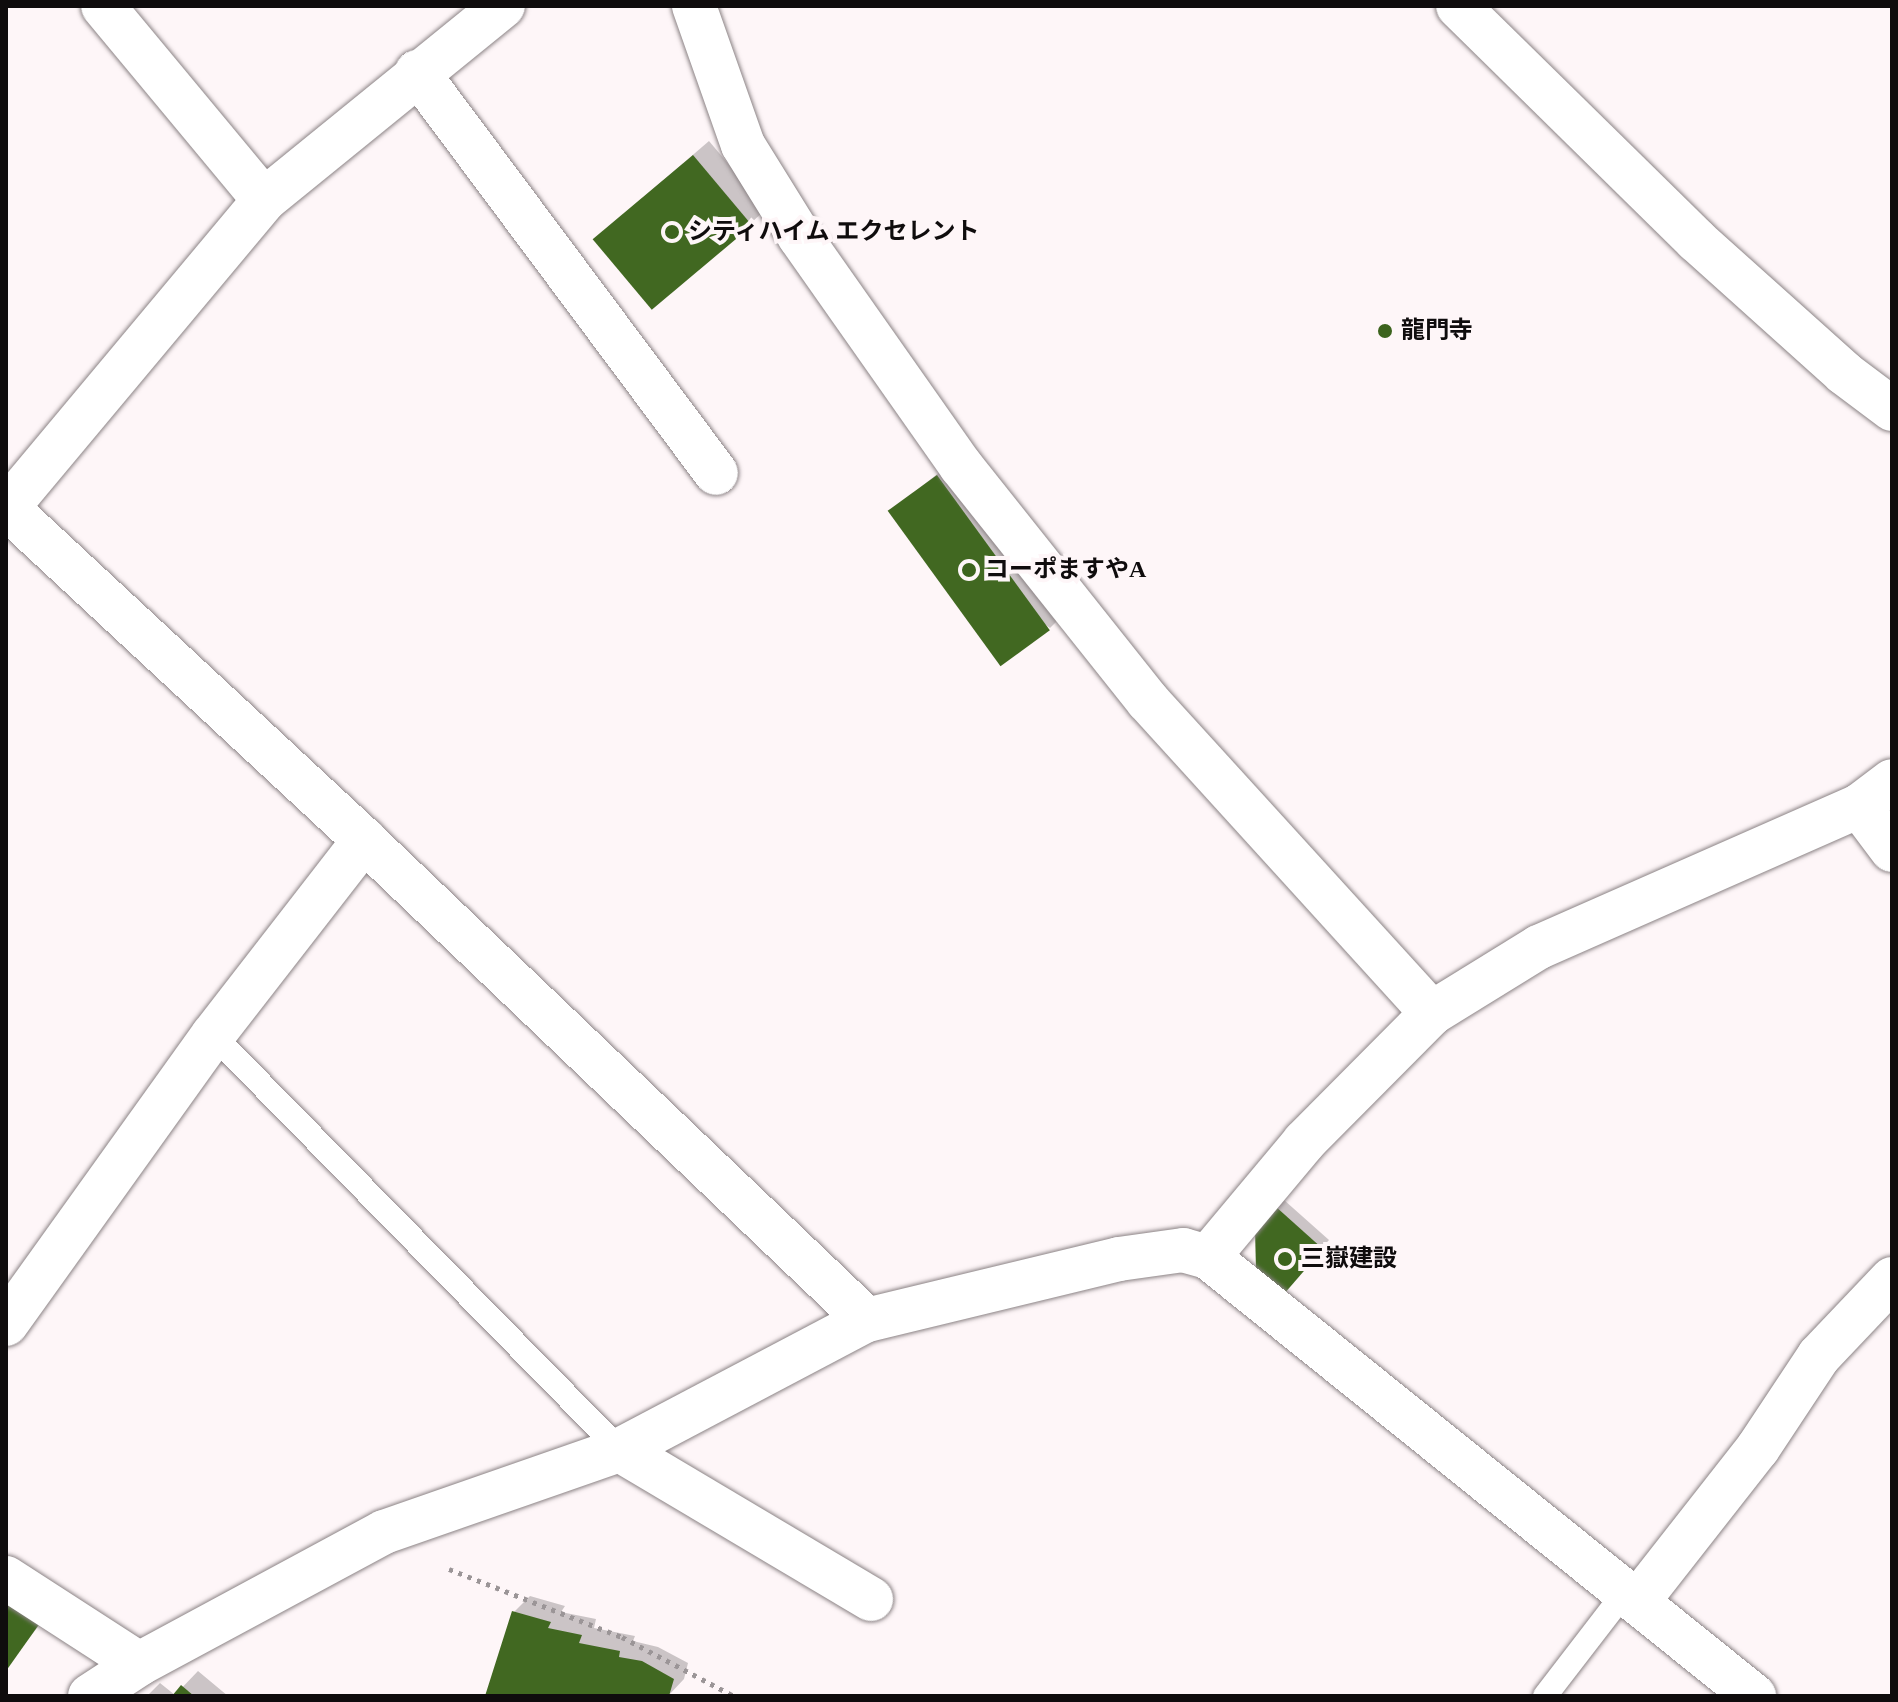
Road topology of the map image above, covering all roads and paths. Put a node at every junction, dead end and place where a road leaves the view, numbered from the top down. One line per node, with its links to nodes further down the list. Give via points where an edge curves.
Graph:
1 (103, 6): 6 (street)
2 (503, 6): 5 (street)
3 (694, 6): 13 (street, via 743,145 800,237 961,466 1148,701)
4 (1458, 6): 7 (street, via 1696,240 1844,373)
5 (417, 72): 6 (street); 8 (street)
6 (264, 200): 9 (street)
7 (1892, 409)
8 (716, 473)
9 (7, 509): 11 (street)
10 (1876, 794): 12 (street); 13 (street, via 1539,947)
11 (364, 840): 14 (street); 17 (street)
12 (1892, 850)
13 (1432, 1013): 15 (street, via 1304,1142)
14 (213, 1035): 18 (street); 19 (lane)
15 (1208, 1257): 17 (street, via 1183,1250 1119,1259); 22 (street)
16 (1888, 1289): 22 (street, via 1819,1356 1758,1448)
17 (867, 1320): 19 (street)
18 (6, 1324)
19 (620, 1450): 20 (street); 23 (street)
20 (384, 1532): 24 (street); 26 (path, via 395,1547 622,1637)
21 (6, 1578): 24 (street)
22 (1632, 1596): 27 (lane); 28 (street)
23 (871, 1599)
24 (139, 1664): 25 (street)
25 (90, 1696)
26 (734, 1696)
27 (1545, 1696)
28 (1754, 1696)

